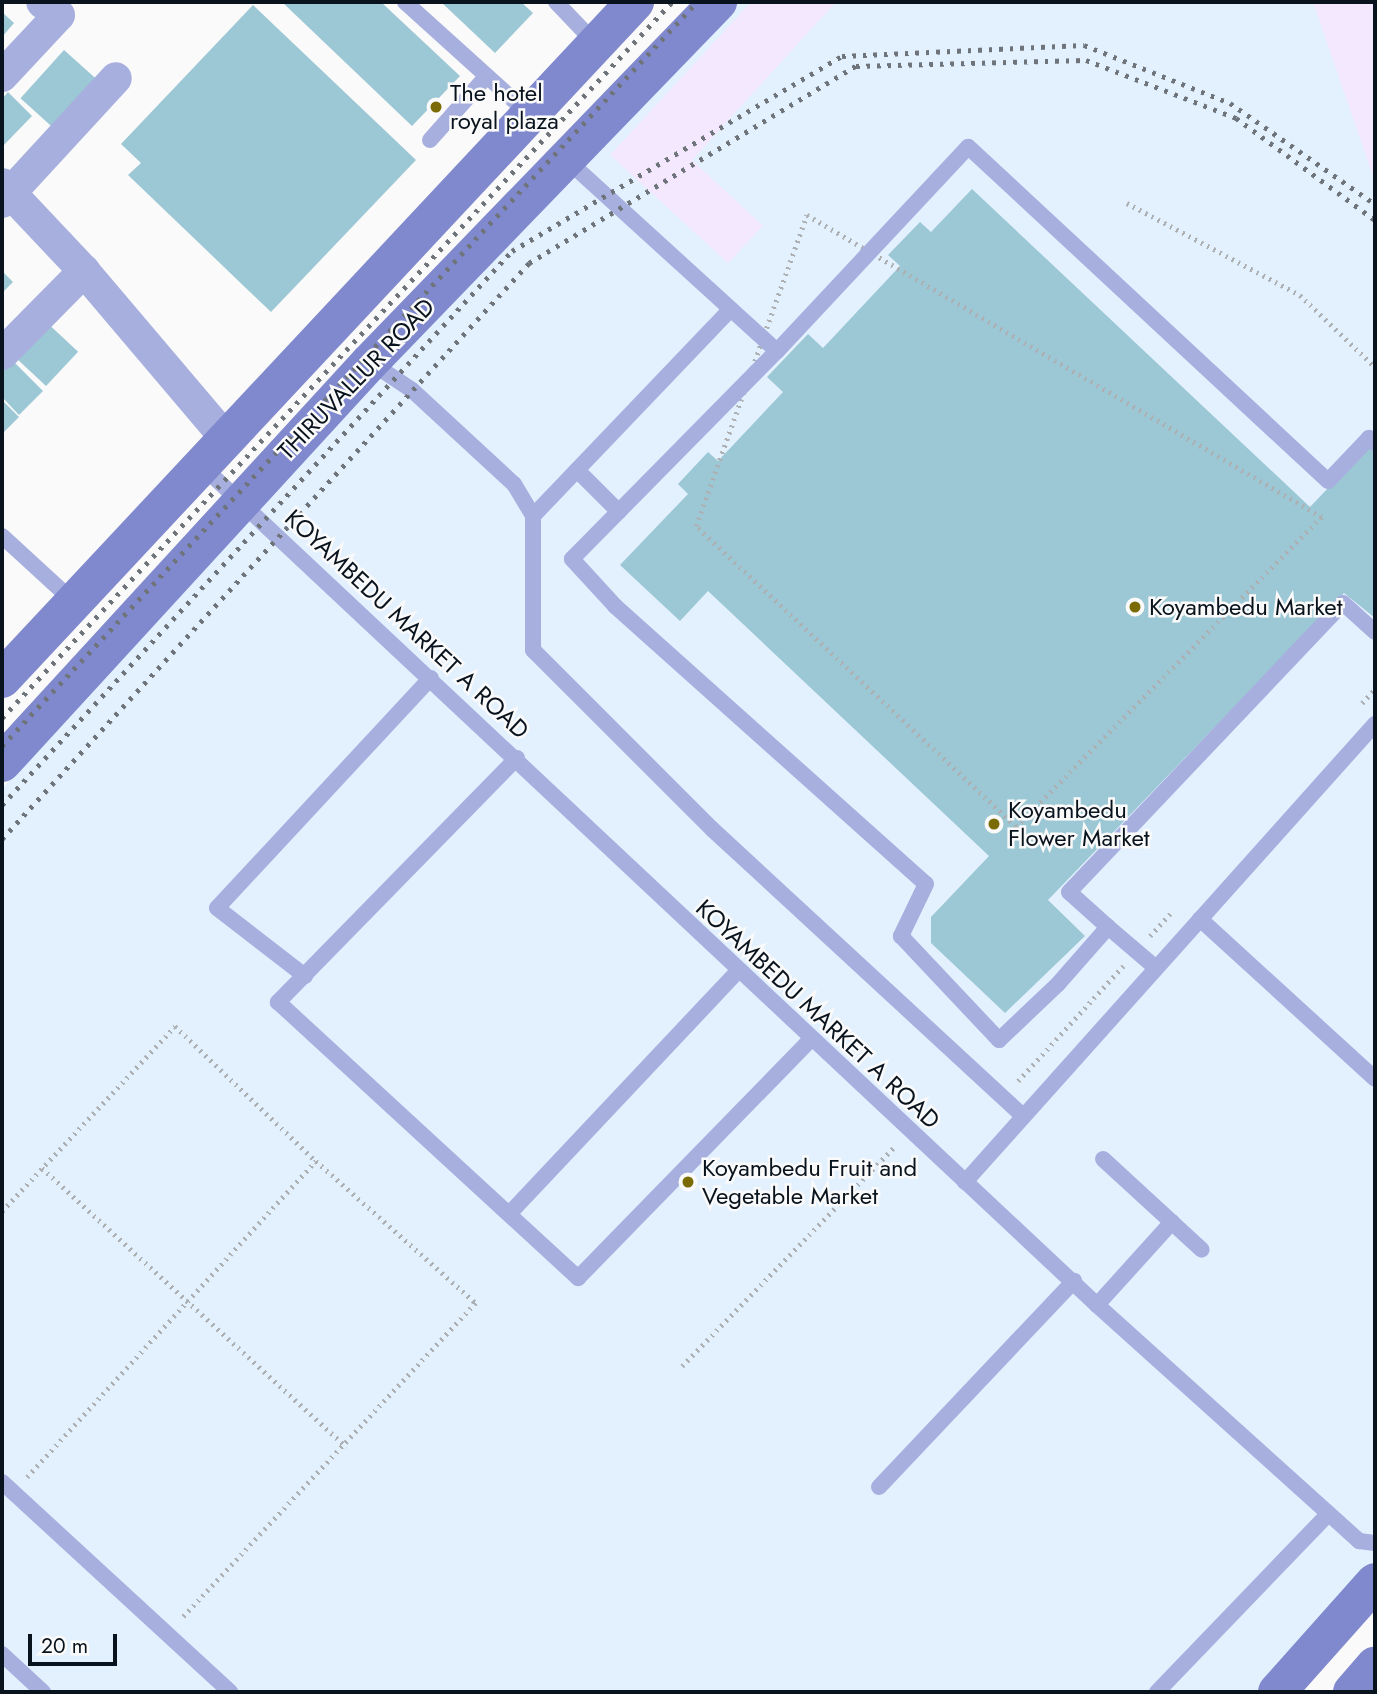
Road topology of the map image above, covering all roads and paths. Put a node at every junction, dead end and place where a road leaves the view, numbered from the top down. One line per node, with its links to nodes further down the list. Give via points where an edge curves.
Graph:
1 (42, 2): 7 (street, via 59,15)
2 (405, 2): 8 (lane)
3 (555, 2): 6 (lane)
4 (635, 2): 6 (street)
5 (718, 2): 12 (street, THIRUVALLUR ROAD)
6 (596, 44): 10 (street)
7 (2, 76)
8 (486, 77): 10 (lane); 11 (lane)
9 (116, 78): 13 (street)
10 (530, 115): 23 (street)
11 (430, 140)
12 (567, 160): 17 (lane); 20 (street, THIRUVALLUR ROAD)
13 (5, 193): 16 (street)
14 (1127, 203): 21 (path, via 1300,295)
15 (807, 215): 15 (path, via 1322,517 1016,827 696,526)
16 (84, 271): 19 (street); 23 (street)
17 (732, 309): 18 (lane); 24 (lane)
18 (777, 351): 22 (lane, via 968,147 1328,481 1369,438); 26 (lane)
19 (2, 354)
20 (370, 362): 25 (street, THIRUVALLUR ROAD); 27 (lane, via 412,390 514,484)
21 (1375, 367)
22 (1375, 443)
23 (211, 450): 25 (lane, KOYAMBEDU MARKET A ROAD); 29 (street)
24 (577, 470): 26 (lane); 27 (lane)
25 (242, 500): 31 (lane, KOYAMBEDU MARKET A ROAD); 35 (street, THIRUVALLUR ROAD)
26 (619, 512): 37 (lane, via 572,559 615,606 926,884 901,936 999,1040 1058,984)
27 (533, 516): 43 (lane, via 533,650 712,830)
28 (2, 536): 29 (lane)
29 (73, 601): 32 (street)
30 (1375, 632): 37 (lane, via 1343,604 1069,892)
31 (430, 678): 34 (lane, KOYAMBEDU MARKET A ROAD); 40 (lane, via 217,908)
32 (2, 679)
33 (1375, 724): 36 (lane)
34 (517, 758): 39 (lane, KOYAMBEDU MARKET A ROAD); 40 (lane)
35 (2, 763)
36 (1200, 919): 38 (lane); 42 (lane)
37 (1108, 926): 38 (lane)
38 (1156, 968): 43 (lane)
39 (737, 972): 41 (lane, KOYAMBEDU MARKET A ROAD); 50 (lane)
40 (305, 976): 50 (lane, via 278,1002)
41 (811, 1039): 48 (lane, KOYAMBEDU MARKET A ROAD); 50 (lane, via 578,1278)
42 (1375, 1079)
43 (1023, 1116): 48 (lane)
44 (901, 1139): 56 (path)
45 (1103, 1159): 51 (lane)
46 (316, 1161): 47 (path, via 175,1026); 54 (path); 57 (path, via 476,1303)
47 (41, 1168): 49 (path); 54 (path)
48 (965, 1182): 53 (lane, KOYAMBEDU MARKET A ROAD)
49 (2, 1211)
50 (509, 1214)
51 (1172, 1222): 52 (lane); 55 (lane)
52 (1202, 1250)
53 (1074, 1281): 55 (lane, KOYAMBEDU MARKET A ROAD); 60 (lane)
54 (187, 1303): 57 (path); 59 (path)
55 (1097, 1306): 61 (lane, KOYAMBEDU MARKET A ROAD)
56 (682, 1366)
57 (346, 1447): 64 (path)
58 (2, 1482): 64 (lane)
59 (20, 1485)
60 (879, 1487)
61 (1328, 1514): 62 (lane, KOYAMBEDU MARKET A ROAD, via 1359,1541); 69 (lane)
62 (1375, 1543)
63 (1375, 1582): 70 (street)
64 (167, 1634): 68 (lane)
65 (2, 1654): 67 (lane)
66 (1375, 1666): 71 (street)
67 (43, 1692)
68 (230, 1692)
69 (1157, 1692)
70 (1277, 1692)
71 (1352, 1692)

